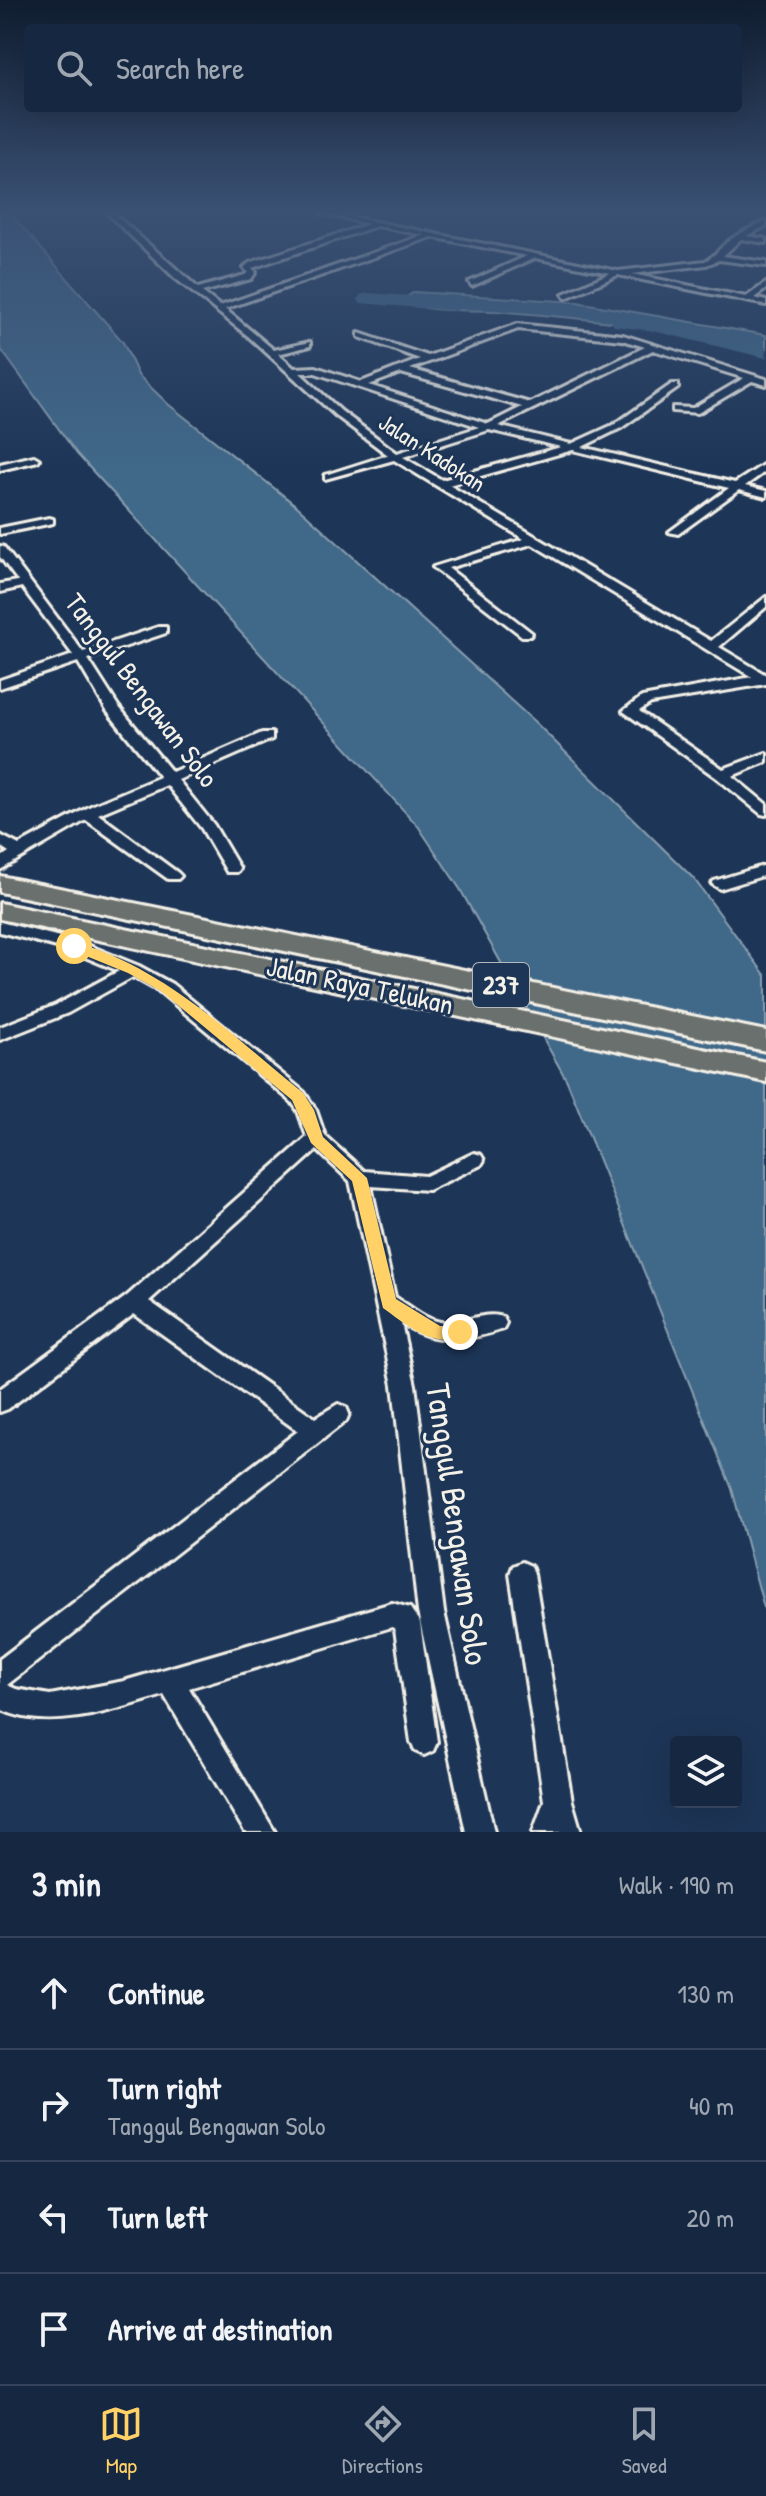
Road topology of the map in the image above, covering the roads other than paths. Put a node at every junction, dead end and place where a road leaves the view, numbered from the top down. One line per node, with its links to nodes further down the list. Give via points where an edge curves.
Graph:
1 (205, 298): 5 (street, Jalan Kadokan)
2 (248, 298): 5 (street)
3 (748, 299): 4 (street)
4 (766, 303)
5 (218, 309): 9 (street, Jalan Kadokan)
6 (362, 335): 10 (street)
7 (307, 344): 9 (street)
8 (652, 347): 10 (street, via 603,335 517,326); 13 (street); 17 (street)
9 (272, 353): 12 (street, Jalan Kadokan)
10 (430, 360): 11 (street)
11 (402, 370): 15 (street); 17 (street)
12 (292, 371): 15 (street, via 316,370); 21 (street, Jalan Kadokan)
13 (750, 378): 14 (street); 18 (street, via 699,409)
14 (766, 382)
15 (360, 385): 19 (street)
16 (675, 386): 20 (street, via 618,426)
17 (532, 407): 19 (street)
18 (676, 409)
19 (489, 427): 20 (street); 21 (street)
20 (573, 447): 26 (street); 27 (street)
21 (398, 458): 25 (street); 26 (street, Jalan Kadokan)
22 (34, 459): 24 (street)
23 (766, 466): 27 (street)
24 (0, 467)
25 (329, 477)
26 (440, 484): 32 (street, Jalan Kadokan)
27 (737, 488): 28 (street); 31 (street)
28 (766, 494)
29 (49, 521): 30 (street)
30 (0, 531)
31 (674, 532)
32 (533, 540): 38 (street, via 439,567); 39 (street, Jalan Kadokan)
33 (0, 549): 34 (street, Tanggul Bengawan Solo)
34 (23, 583): 35 (street); 40 (street, Tanggul Bengawan Solo)
35 (0, 588)
36 (766, 601): 39 (street)
37 (162, 630): 40 (street)
38 (526, 633)
39 (710, 648): 42 (street, Jalan Kadokan)
40 (80, 656): 43 (street); 47 (street, Tanggul Bengawan Solo, via 112,708)
41 (766, 664): 42 (street)
42 (762, 678): 46 (street, via 647,700 630,711)
43 (0, 684)
44 (267, 736): 47 (street)
45 (766, 757): 46 (street)
46 (722, 775): 48 (street)
47 (170, 779): 49 (street); 53 (street, Tanggul Bengawan Solo, via 209,828)
48 (766, 811)
49 (88, 814): 51 (street); 55 (street)
50 (0, 840): 51 (street)
51 (18, 851): 52 (street)
52 (0, 865)
53 (232, 869)
54 (766, 870): 57 (street)
55 (173, 876)
56 (0, 884): 60 (main road, Jalan Raya Telukan / 237)
57 (720, 884)
58 (0, 911): 60 (main road, Jalan Raya Telukan / 237)
59 (0, 927): 61 (street, via 74,946)
60 (237, 947): 63 (main road, Jalan Raya Telukan / 237, via 607,1006); 64 (main road, Jalan Raya Telukan / 237)
61 (133, 970): 62 (street, via 62,1009); 65 (street, via 166,988 298,1097)
62 (0, 1034)
63 (766, 1041)
64 (766, 1072)
65 (317, 1139): 67 (street); 68 (street)
66 (474, 1160): 67 (street, via 428,1183)
67 (359, 1178): 69 (street, Tanggul Bengawan Solo)
68 (134, 1302): 71 (street); 73 (street)
69 (389, 1303): 70 (street, via 439,1334); 81 (street, Tanggul Bengawan Solo, via 431,1612)
70 (495, 1323)
71 (0, 1402)
72 (338, 1414): 73 (street)
73 (314, 1430): 75 (street)
74 (522, 1574): 79 (street)
75 (0, 1675)
76 (170, 1681): 77 (street, via 50,1708); 78 (street, via 392,1615 401,1617 407,1623); 80 (street)
77 (0, 1695)
78 (424, 1742)
79 (558, 1801): 82 (street); 83 (street)
80 (261, 1832)
81 (480, 1832)
82 (547, 1832)
83 (567, 1832)

